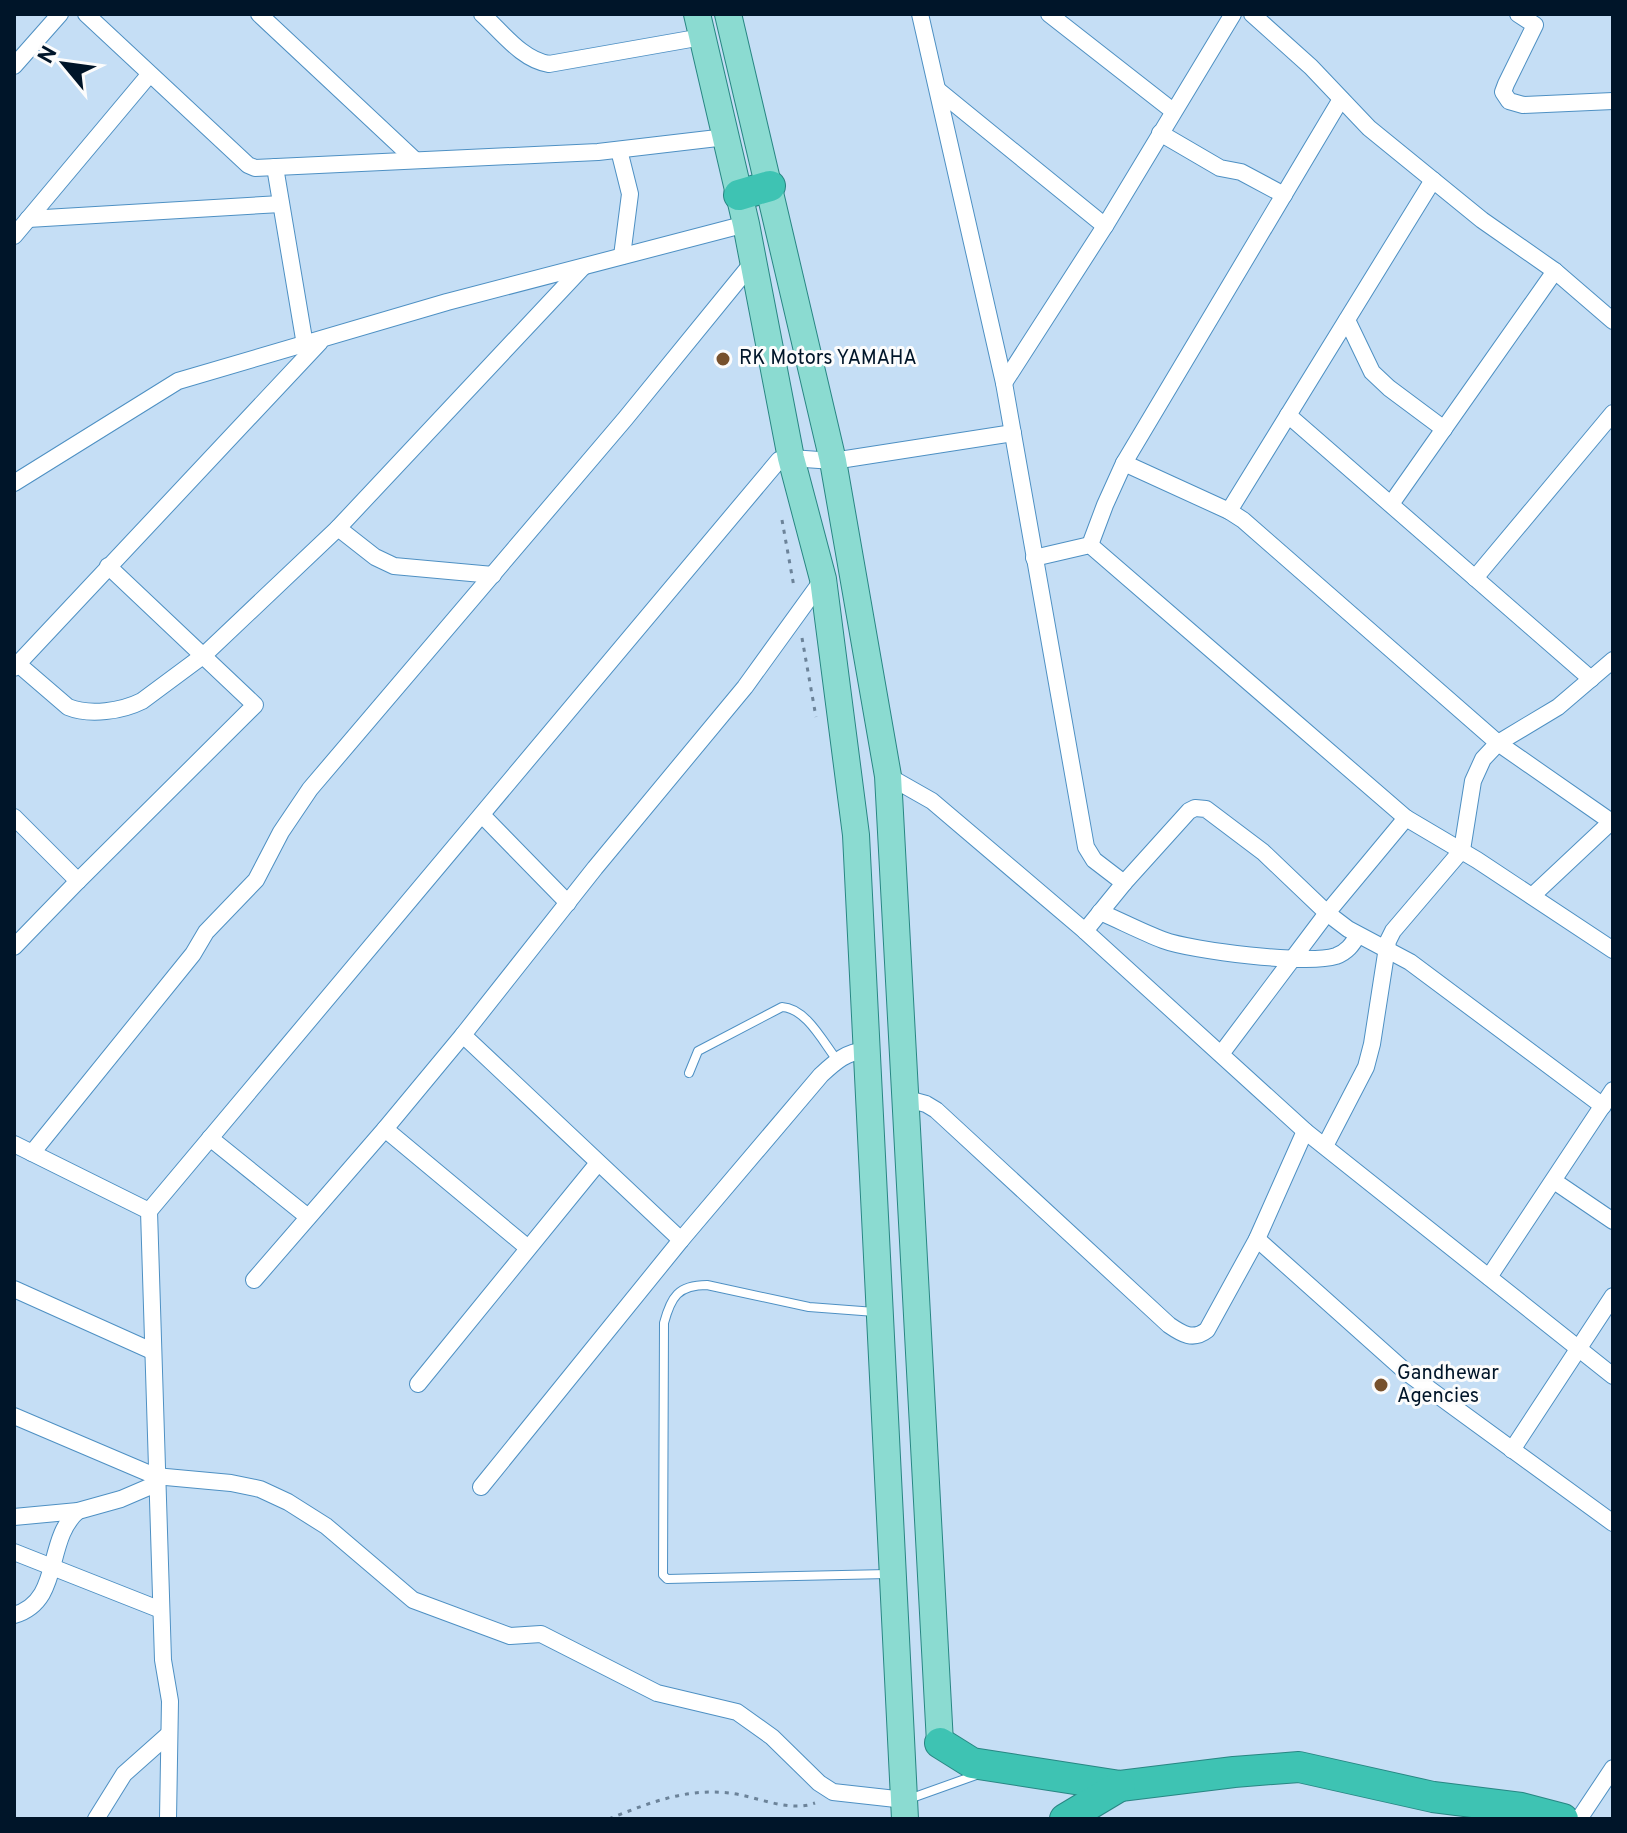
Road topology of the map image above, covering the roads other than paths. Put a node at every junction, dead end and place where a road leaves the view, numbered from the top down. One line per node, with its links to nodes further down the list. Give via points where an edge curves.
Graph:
1 (60, 14): 13 (street)
2 (86, 14): 14 (street)
3 (259, 14): 22 (street)
4 (482, 14): 12 (street, via 526,55 549,64)
5 (728, 14): 25 (main road)
6 (920, 14): 15 (street)
7 (1049, 14): 18 (street)
8 (1233, 14): 18 (street)
9 (1252, 14): 16 (street)
10 (1518, 14): 11 (street)
11 (1539, 20): 17 (street, via 1506,84 1505,98 1523,105)
12 (700, 26): 20 (main road)
13 (14, 66)
14 (149, 75): 23 (street, via 248,165); 29 (street)
15 (939, 91): 31 (street); 40 (street)
16 (1341, 99): 24 (street); 27 (street)
17 (1613, 101)
18 (1173, 111): 19 (street)
19 (1160, 133): 27 (street, via 1220,168 1241,172); 31 (street)
20 (726, 137): 21 (street); 26 (main road)
21 (619, 150): 22 (street); 33 (street, via 630,194)
22 (415, 160): 23 (street)
23 (275, 167): 28 (street)
24 (1433, 180): 36 (street); 37 (street)
25 (770, 186): 26 (highway); 46 (main road)
26 (739, 195): 30 (main road)
27 (1284, 195): 47 (street)
28 (281, 204): 29 (street); 39 (street)
29 (28, 219): 32 (street)
30 (746, 224): 33 (street); 34 (main road)
31 (1105, 226): 40 (street)
32 (14, 236)
33 (622, 256): 35 (street)
34 (753, 262): 45 (main road); 55 (street)
35 (584, 266): 39 (street); 51 (street)
36 (1555, 271): 38 (street); 43 (street)
37 (1347, 320): 42 (street); 43 (street, via 1372,372)
38 (1613, 321)
39 (313, 343): 48 (street, via 178,381); 54 (street)
40 (1004, 383): 44 (street)
41 (1613, 413): 56 (street)
42 (1288, 415): 49 (street); 50 (street)
43 (1444, 429): 49 (street)
44 (1013, 433): 46 (street); 53 (street)
45 (791, 458): 46 (street); 57 (main road); 64 (street, via 768,469)
46 (833, 461): 63 (main road)
47 (1124, 463): 50 (street); 52 (street)
48 (14, 483)
49 (1391, 504): 56 (street)
50 (1229, 511): 62 (street)
51 (338, 528): 55 (street, via 394,566); 58 (street)
52 (1090, 545): 53 (street); 66 (street)
53 (1034, 558): 70 (street, via 1086,847)
54 (108, 566): 58 (street); 60 (street)
55 (493, 575): 94 (street, via 310,789 256,880 206,932)
56 (1475, 578): 61 (street)
57 (823, 579): 72 (street, via 745,687); 82 (main road, via 856,835)
58 (204, 655): 60 (street, via 133,705 92,712 68,707); 69 (street, via 255,705)
59 (1613, 660): 61 (street)
60 (16, 666)
61 (1591, 679): 62 (street, via 1558,707)
62 (1498, 743): 67 (street); 68 (street, via 1477,769)
63 (888, 776): 75 (street, via 932,801); 87 (main road)
64 (483, 816): 72 (street); 91 (street)
65 (14, 817): 69 (street)
66 (1406, 818): 68 (street); 74 (street)
67 (1612, 822): 71 (street)
68 (1462, 850): 71 (street); 78 (street, via 1393,931)
69 (78, 881): 77 (street)
70 (1124, 883): 73 (street); 74 (street, via 1189,811 1206,809 1263,852)
71 (1532, 896): 79 (street)
72 (568, 903): 81 (street)
73 (1100, 912): 75 (street); 80 (street, via 1185,946)
74 (1327, 913): 76 (street); 80 (street)
75 (1085, 931): 83 (street)
76 (1358, 935): 78 (street); 80 (street, via 1336,956)
77 (14, 947)
78 (1385, 949): 88 (street, via 1410,962); 93 (street, via 1366,1067)
79 (1613, 950)
80 (1292, 959): 83 (street)
81 (463, 1035): 89 (street); 95 (street)
82 (867, 1050): 84 (street, via 851,1051); 107 (main road)
83 (1221, 1054): 90 (street)
84 (837, 1060): 85 (lane, via 800,1014 782,1007 698,1051); 101 (street)
85 (689, 1073)
86 (1613, 1090): 88 (street)
87 (904, 1098): 100 (street, via 936,1110 1178,1332 1200,1336 1207,1330); 125 (main road)
88 (1603, 1106): 96 (street)
89 (385, 1129): 98 (street); 102 (street)
90 (1305, 1131): 93 (street); 100 (street)
91 (210, 1138): 97 (street); 98 (street)
92 (14, 1144): 94 (street)
93 (1325, 1146): 103 (street)
94 (32, 1153): 97 (street)
95 (598, 1163): 101 (street); 102 (street)
96 (1554, 1181): 99 (street); 103 (street)
97 (149, 1211): 109 (street)
98 (308, 1217): 104 (street)
99 (1613, 1221)
100 (1257, 1239): 113 (street, via 1406,1372)
101 (681, 1240): 115 (street)
102 (528, 1248): 111 (street)
103 (1489, 1277): 108 (street)
104 (254, 1280)
105 (14, 1289): 109 (street)
106 (1613, 1296): 108 (street)
107 (880, 1312): 121 (main road); 121 (lane, via 809,1307 707,1285 693,1285 673,1299 664,1323 663,1575 667,1579)
108 (1578, 1348): 110 (street); 113 (street)
109 (152, 1351): 114 (street)
110 (1613, 1376)
111 (418, 1384)
112 (14, 1416): 114 (street)
113 (1512, 1450): 118 (street)
114 (155, 1480): 116 (street, via 121,1499); 122 (street); 129 (street, via 260,1489 326,1526 413,1600 510,1636 541,1634 657,1693 737,1712 833,1792)
115 (481, 1487)
116 (78, 1511): 117 (street); 120 (street, via 63,1527)
117 (14, 1517)
118 (1613, 1523)
119 (14, 1552): 120 (street)
120 (51, 1568): 122 (street); 123 (street, via 43,1595)
121 (893, 1574): 129 (main road)
122 (161, 1610): 124 (street)
123 (14, 1615)
124 (169, 1734): 130 (street, via 124,1774); 131 (street)
125 (940, 1743): 126 (highway, via 972,1763)
126 (999, 1767): 128 (highway); 129 (lane)
127 (1613, 1768): 134 (street)
128 (1120, 1786): 132 (highway); 133 (highway, via 1299,1767)
129 (905, 1810)
130 (96, 1819)
131 (168, 1819)
132 (1065, 1819)
133 (1563, 1819)
134 (1579, 1819)

